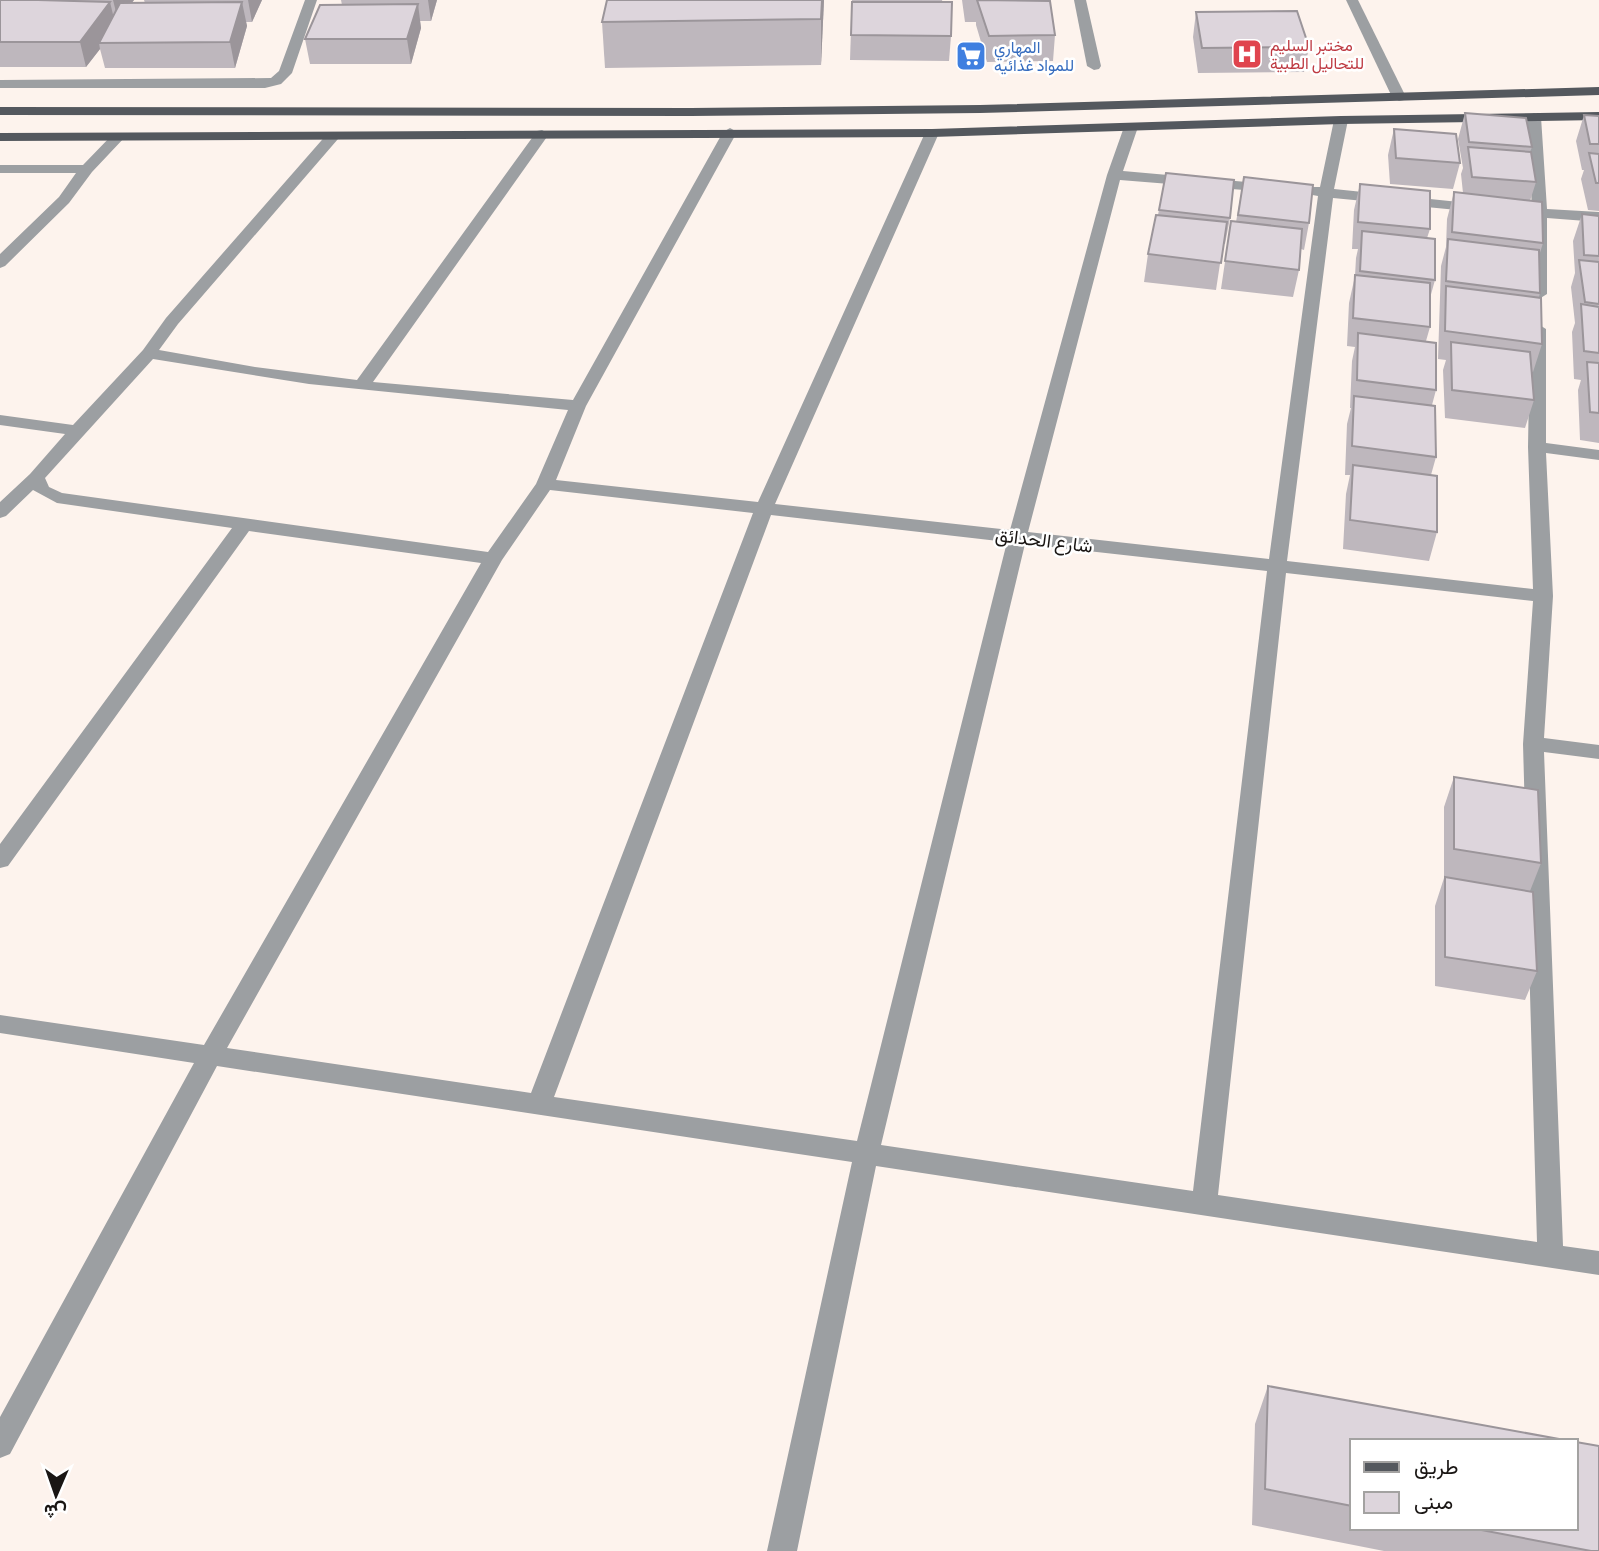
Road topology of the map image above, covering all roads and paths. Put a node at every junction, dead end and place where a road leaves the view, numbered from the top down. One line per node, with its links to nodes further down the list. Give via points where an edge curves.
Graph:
1 (311, 0): 5 (street, via 285,73 265,84)
2 (1080, 0): 4 (street)
3 (1352, 0): 7 (street)
4 (1094, 66)
5 (0, 84)
6 (1599, 91): 7 (main road)
7 (1399, 97): 8 (main road, via 871,110)
8 (0, 111)
9 (1599, 116): 10 (main road)
10 (1534, 117): 11 (main road); 23 (street)
11 (1341, 120): 12 (main road); 22 (street)
12 (1131, 127): 14 (main road); 21 (street)
13 (730, 132): 14 (main road); 15 (main road); 28 (street)
14 (932, 133): 35 (street)
15 (542, 134): 16 (main road); 27 (street)
16 (333, 136): 18 (main road); 26 (street)
17 (0, 137): 18 (main road)
18 (118, 137): 20 (street)
19 (0, 169): 20 (street)
20 (87, 169): 25 (street, via 64,200)
21 (1114, 175): 22 (street); 38 (street)
22 (1326, 192): 23 (street); 40 (street)
23 (1540, 214): 24 (street); 31 (street)
24 (1599, 217)
25 (0, 263)
26 (149, 353): 27 (street); 30 (street)
27 (363, 384): 28 (street)
28 (578, 406): 34 (street)
29 (0, 420): 30 (street)
30 (77, 431): 33 (street)
31 (1537, 447): 32 (street); 41 (street)
32 (1599, 455)
33 (36, 478): 36 (street); 37 (street, via 41,490 72,501)
34 (545, 484): 35 (street, شارع الحدائق); 39 (street)
35 (765, 506): 38 (street, شارع الحدائق); 47 (street)
36 (0, 512)
37 (246, 523): 39 (street); 44 (street)
38 (1018, 536): 40 (street, شارع الحدائق); 48 (street)
39 (493, 559): 46 (street)
40 (1278, 567): 41 (street, شارع الحدائق); 49 (street)
41 (1543, 596): 42 (street)
42 (1533, 744): 43 (street); 50 (street)
43 (1599, 752)
44 (0, 860)
45 (0, 1024): 46 (street)
46 (210, 1056): 47 (street); 52 (street)
47 (539, 1105): 48 (street)
48 (866, 1153): 49 (street); 53 (street)
49 (1204, 1204): 50 (street)
50 (1550, 1256): 51 (street)
51 (1599, 1263)
52 (0, 1445)
53 (782, 1551)

